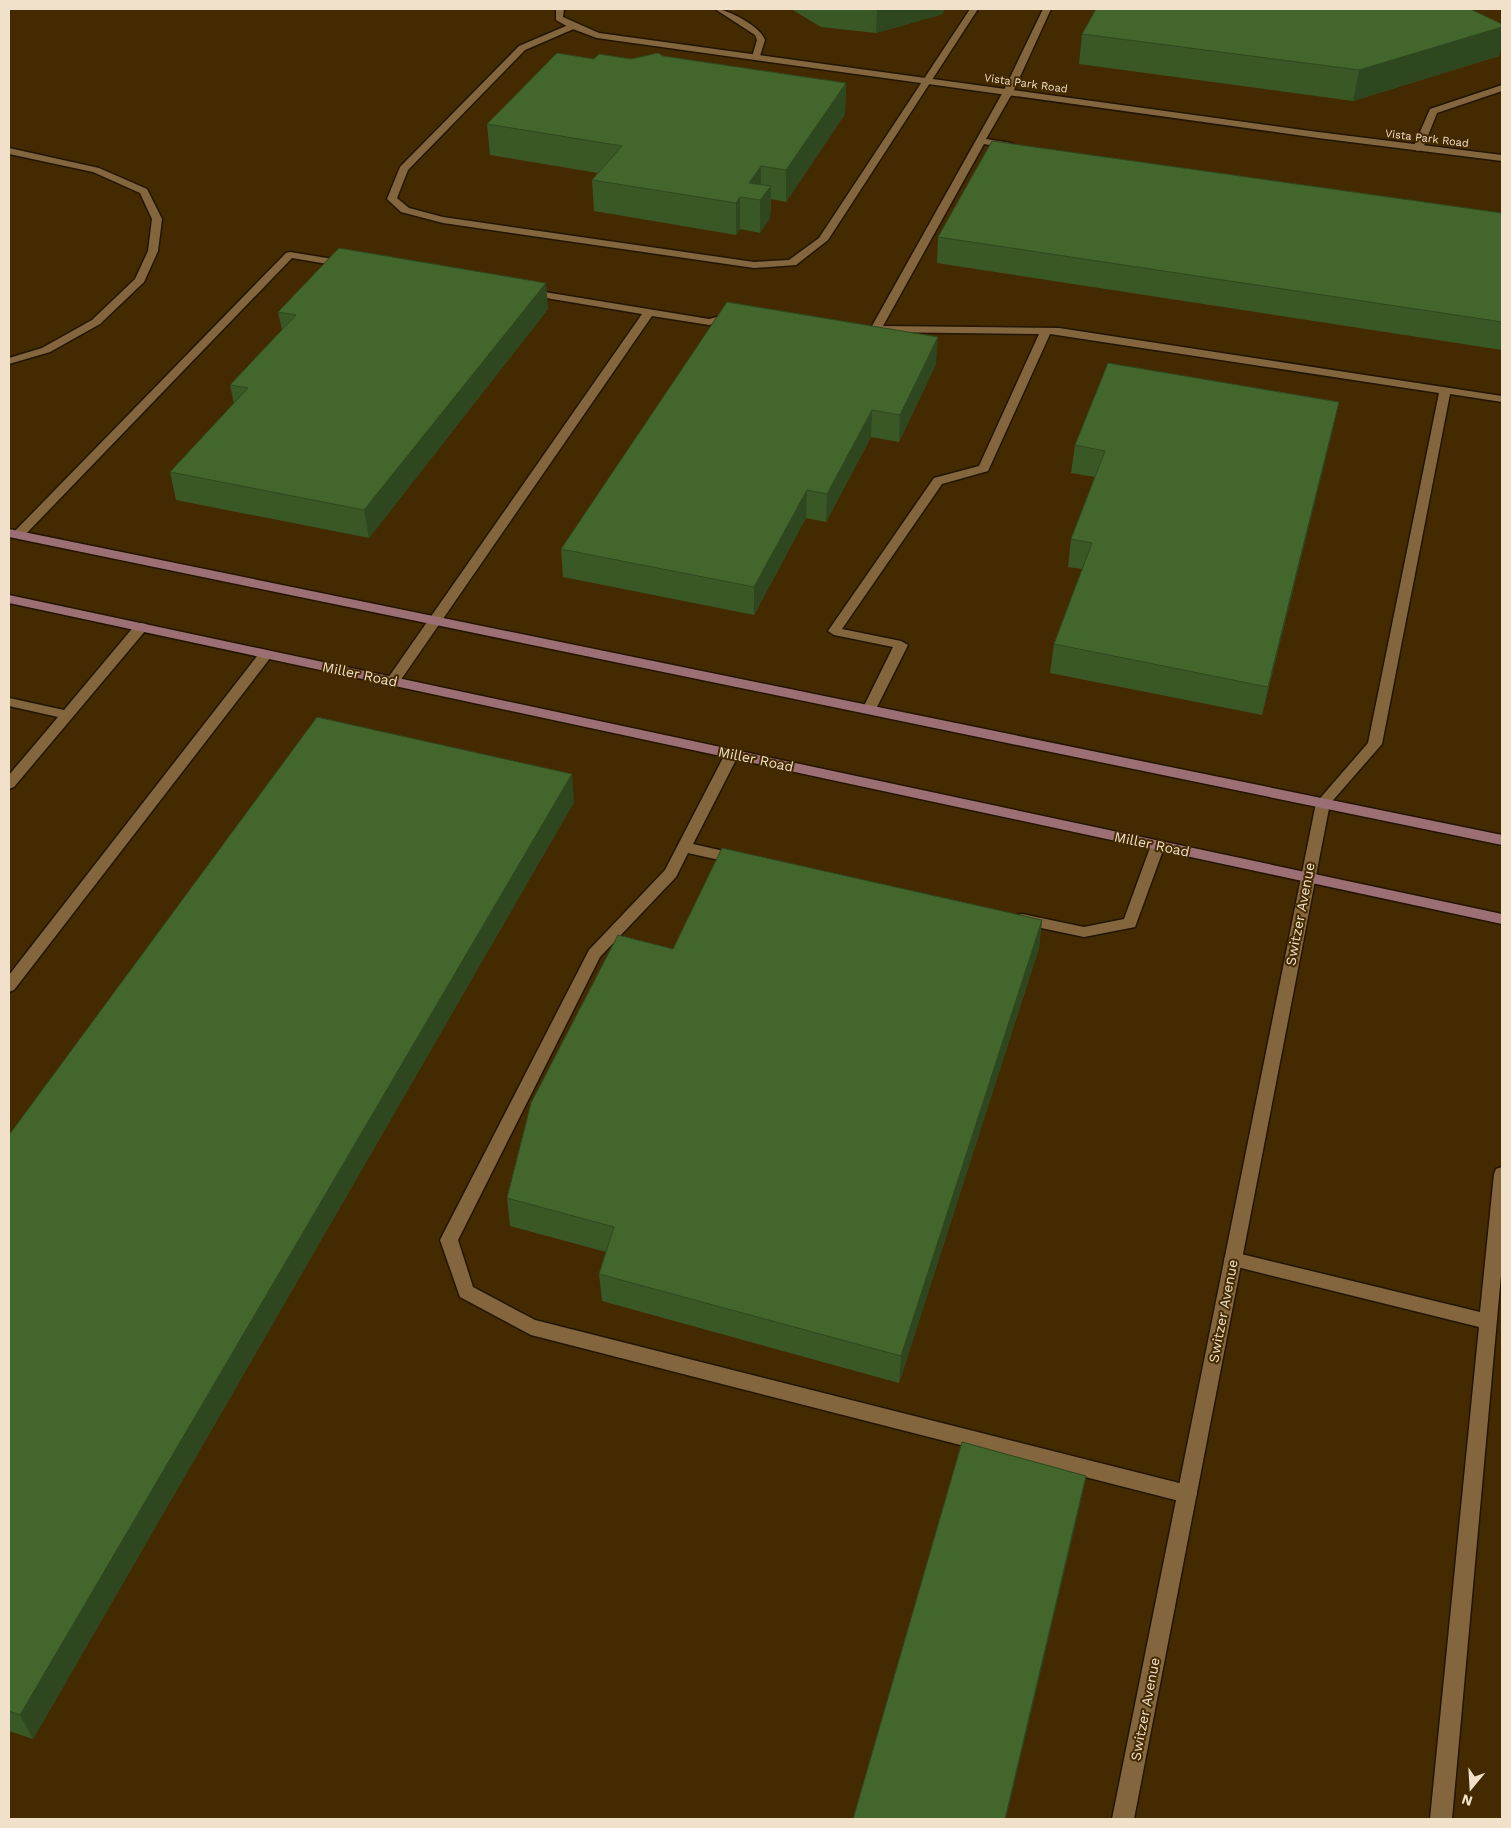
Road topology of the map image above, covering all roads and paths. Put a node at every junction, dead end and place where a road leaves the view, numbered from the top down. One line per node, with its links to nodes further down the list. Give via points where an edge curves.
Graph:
1 (560, 9): 5 (street, Vista Park Road, via 558,18)
2 (719, 9): 6 (street, via 759,34 761,40)
3 (974, 9): 7 (street)
4 (1047, 9): 9 (street)
5 (573, 26): 6 (street, Vista Park Road, via 597,35); 7 (street, via 522,48 404,169 392,199 405,210 444,220 754,265 792,263 823,240)
6 (756, 57): 7 (street, Vista Park Road)
7 (925, 81): 9 (street, Vista Park Road)
8 (1502, 88): 12 (street, via 1433,112)
9 (1008, 92): 10 (street); 12 (street, Vista Park Road)
10 (980, 141): 11 (street); 20 (street)
11 (1020, 147)
12 (1418, 148): 14 (street, Vista Park Road)
13 (9, 151): 22 (street, via 96,170 144,191 157,219 153,251 140,280 96,322 46,350)
14 (1502, 158)
15 (358, 266): 25 (street, via 290,255)
16 (514, 290): 17 (street)
17 (650, 312): 18 (street, via 709,322); 27 (street)
18 (746, 313)
19 (858, 329): 20 (street)
20 (876, 329): 21 (street)
21 (1046, 331): 23 (street); 32 (street, via 984,468 938,481 834,631 901,645)
22 (9, 361)
23 (1445, 390): 24 (street); 36 (street, via 1375,744)
24 (1502, 399)
25 (14, 534): 27 (main road)
26 (9, 599): 28 (main road, Miller Road)
27 (435, 621): 30 (street); 32 (main road)
28 (141, 627): 29 (main road, Miller Road); 33 (street)
29 (266, 654): 30 (main road, Miller Road); 44 (street)
30 (393, 681): 34 (main road, Miller Road)
31 (9, 702): 33 (street)
32 (869, 710): 36 (main road)
33 (67, 715): 35 (street)
34 (732, 754): 38 (main road, Miller Road); 39 (street)
35 (9, 784)
36 (1323, 803): 37 (main road); 41 (street, Switzer Avenue)
37 (1502, 840)
38 (1158, 845): 41 (main road, Miller Road); 42 (street, via 1130,923 1084,932)
39 (686, 848): 40 (street); 48 (street, via 672,874 594,954 449,1240 466,1292 531,1326)
40 (754, 862)
41 (1308, 877): 43 (main road, Miller Road); 46 (street, Switzer Avenue)
42 (1006, 916)
43 (1502, 919)
44 (9, 986)
45 (1502, 1174): 47 (street)
46 (1233, 1259): 47 (street); 48 (street, Switzer Avenue)
47 (1488, 1322): 50 (street)
48 (1187, 1494): 49 (street, Switzer Avenue)
49 (1123, 1819)
50 (1440, 1819)

